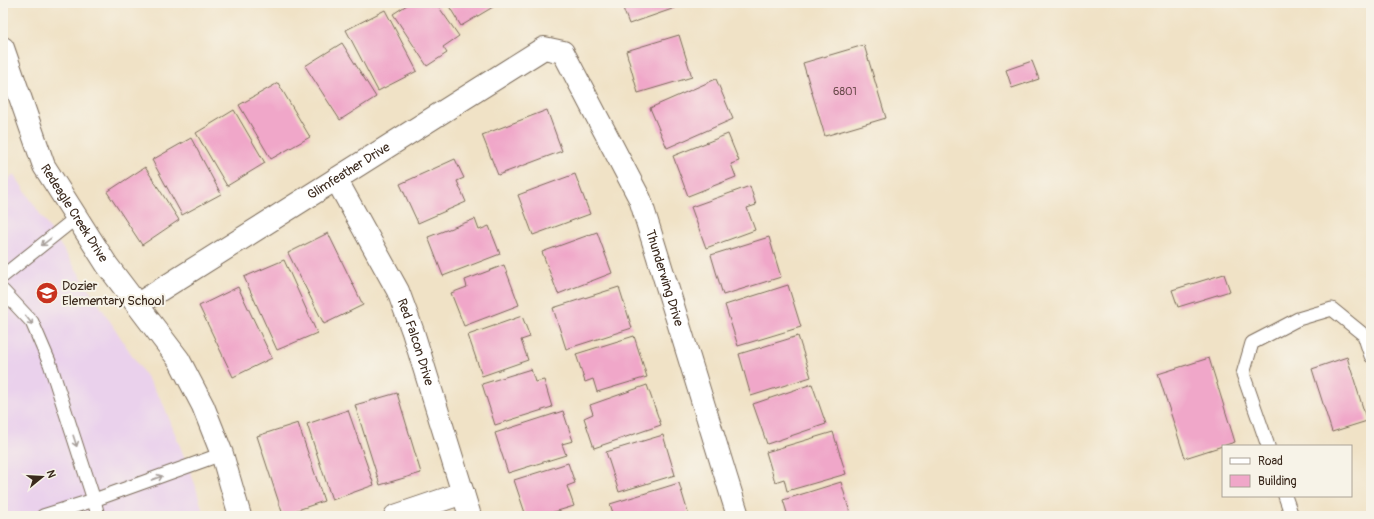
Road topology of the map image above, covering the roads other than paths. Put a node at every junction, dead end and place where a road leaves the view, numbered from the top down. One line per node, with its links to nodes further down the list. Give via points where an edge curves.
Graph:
1 (3, 48): 4 (street, Redeagle Creek Drive, via 44,166)
2 (563, 52): 3 (street, Glimfeather Drive, via 544,48); 19 (street, Thunderwing Drive, via 640,199)
3 (336, 179): 7 (street, Glimfeather Drive); 11 (street, Red Falcon Drive, via 398,291)
4 (77, 217): 5 (lane, one-way to 5); 7 (street, Redeagle Creek Drive, via 107,265)
5 (3, 276)
6 (3, 291): 13 (lane, one-way to 13, via 32,322 47,357)
7 (138, 304): 10 (street, Redeagle Creek Drive, via 179,360 203,406)
8 (1371, 356): 9 (lane, via 1364,335 1332,309 1298,319 1252,342 1243,374)
9 (1268, 445)
10 (222, 454): 13 (lane, one-way to 10); 16 (street, Redeagle Creek Drive)
11 (463, 494): 17 (street); 18 (street, Red Falcon Drive)
12 (1285, 497): 20 (lane)
13 (94, 500): 14 (lane); 15 (lane)
14 (43, 516)
15 (98, 516)
16 (240, 516)
17 (395, 516)
18 (470, 516)
19 (738, 516)
20 (1292, 516)

